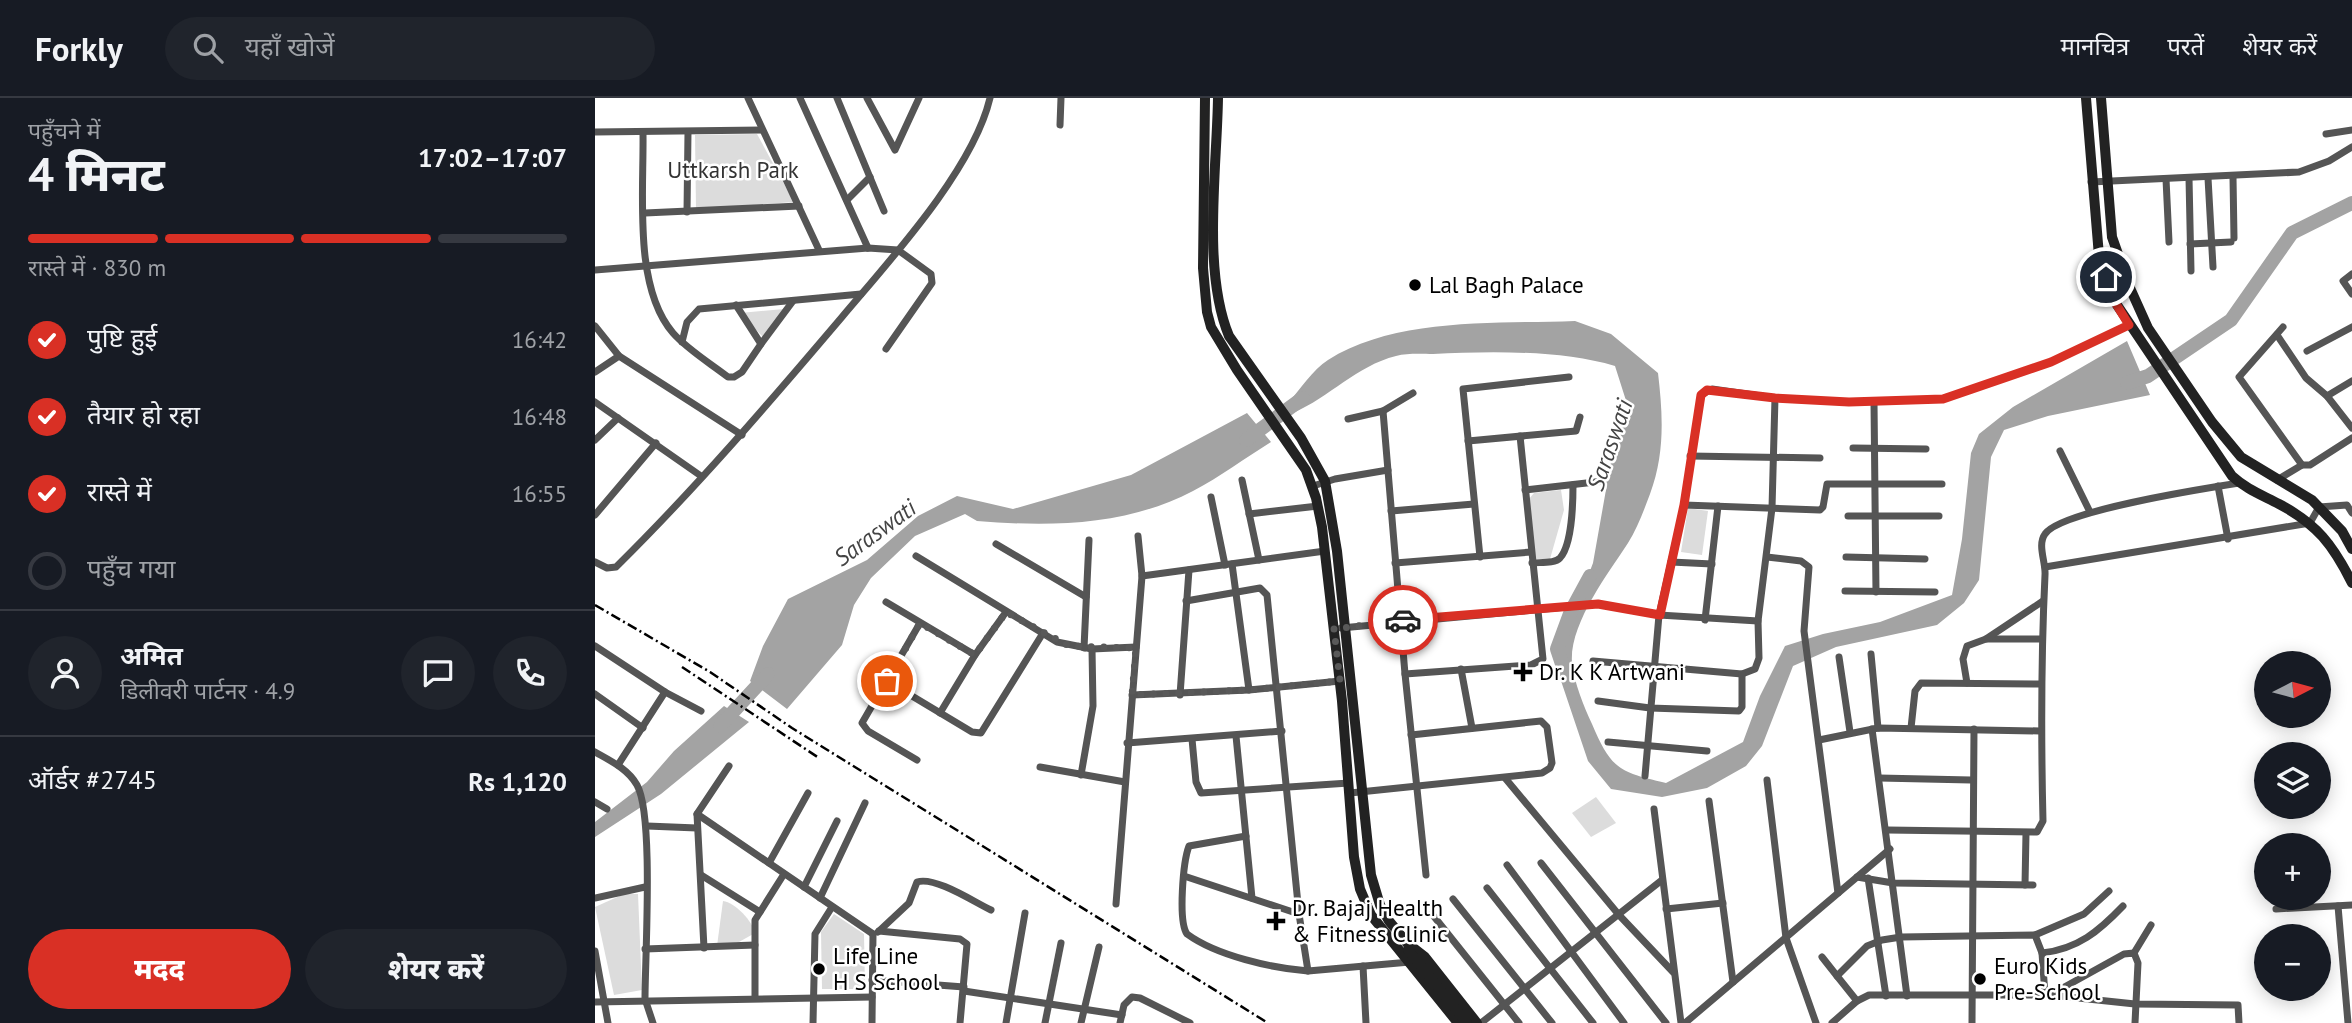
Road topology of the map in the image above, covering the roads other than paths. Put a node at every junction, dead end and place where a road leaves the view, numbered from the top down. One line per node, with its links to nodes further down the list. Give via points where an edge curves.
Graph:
1 (748, 98): 13 (street)
2 (800, 98): 27 (street)
3 (837, 98): 20 (street)
4 (867, 98): 5 (street, via 895,150)
5 (919, 98)
6 (990, 98): 37 (street, via 975,143)
7 (1061, 98): 12 (street)
8 (1205, 98): 94 (main road, via 1203,268 1207,312 1219,341 1292,446)
9 (1218, 98): 87 (main road, via 1215,252 1221,318)
10 (2086, 98): 26 (main road)
11 (2101, 98): 25 (main road)
12 (1060, 125)
13 (762, 130): 16 (street); 28 (street)
14 (2352, 130): 18 (street)
15 (595, 132): 17 (street)
16 (688, 132): 17 (street); 30 (street)
17 (643, 133): 31 (street)
18 (2326, 134)
19 (2352, 147): 21 (street, via 2298,172)
20 (870, 177): 27 (street); 29 (street)
21 (2233, 177): 23 (street); 33 (street, via 2233,240)
22 (2189, 178): 23 (street); 24 (street); 34 (street)
23 (2208, 178): 33 (street)
24 (2166, 179): 25 (street); 32 (street)
25 (2106, 181): 26 (street); 89 (main road, via 2114,244 2148,328 2241,457)
26 (2091, 182): 47 (main road, via 2099,256 2113,299)
27 (846, 200): 35 (street)
28 (799, 206): 30 (street); 36 (street)
29 (884, 211)
30 (687, 212): 31 (street)
31 (645, 213): 38 (street)
32 (2169, 242)
33 (2211, 243): 34 (street); 39 (street)
34 (2190, 244): 41 (street)
35 (868, 248): 36 (street); 37 (street)
36 (819, 250): 38 (street)
37 (898, 250): 43 (street); 54 (street, via 931,274 932,283)
38 (646, 264): 40 (street); 52 (street, via 651,298)
39 (2213, 267)
40 (595, 270)
41 (2191, 271)
42 (2352, 274): 44 (street, via 2343,281)
43 (861, 294): 45 (street); 70 (street)
44 (2352, 294)
45 (793, 301): 46 (street); 53 (street)
46 (736, 305): 52 (street, via 694,312); 53 (street)
47 (2129, 325): 64 (street, via 2051,362 1957,395); 91 (main road)
48 (595, 326): 56 (street)
49 (2283, 327): 51 (street)
50 (2352, 327): 55 (street)
51 (2277, 335): 61 (street, via 2306,378); 83 (street, via 2239,377)
52 (682, 342): 53 (street, via 728,377 742,372)
53 (761, 344)
54 (886, 349)
55 (2307, 351)
56 (619, 356): 57 (street); 70 (street)
57 (595, 372)
58 (1569, 377): 74 (street, via 1463,389)
59 (2352, 381): 61 (street)
60 (1413, 393): 65 (street)
61 (2327, 396): 69 (street)
62 (1775, 398): 64 (street); 80 (street, via 1707,390 1701,395); 81 (street)
63 (595, 401): 67 (street)
64 (1874, 402): 77 (street)
65 (1383, 411): 68 (street); 84 (street)
66 (1580, 417): 71 (street, via 1576,431)
67 (618, 418): 73 (street); 75 (street)
68 (1347, 419)
69 (2352, 428)
70 (742, 435): 85 (street)
71 (1520, 436): 74 (street); 96 (street)
72 (2352, 438): 83 (street, via 2310,465)
73 (595, 440)
74 (1468, 441): 98 (street)
75 (656, 443): 85 (street); 108 (street)
76 (1853, 447): 77 (street)
77 (1873, 447): 78 (street); 90 (street)
78 (1926, 449)
79 (2060, 451): 105 (street)
80 (1690, 456): 81 (street); 99 (street)
81 (1774, 457): 82 (street); 103 (street)
82 (1820, 458)
83 (2302, 465): 89 (street)
84 (1388, 470): 87 (street); 104 (street)
85 (701, 475): 127 (street, via 616,567)
86 (1242, 480): 107 (street)
87 (1325, 481): 94 (street); 152 (main road)
88 (1604, 481): 93 (street)
89 (2277, 481): 102 (main road)
90 (1876, 482): 92 (street); 103 (street, via 1827,484 1820,510); 111 (street)
91 (2239, 483): 95 (street); 112 (main road)
92 (1942, 484)
93 (1573, 485): 96 (street); 128 (street, via 1573,514 1562,556 1555,561)
94 (1313, 486): 100 (main road)
95 (2218, 486): 105 (street); 114 (street)
96 (1525, 491): 119 (street)
97 (1211, 497): 131 (street)
98 (1474, 504): 104 (street); 121 (street)
99 (1684, 505): 101 (street); 129 (street)
100 (1318, 506): 107 (street); 118 (main road)
101 (1718, 506): 103 (street); 132 (street)
102 (2319, 507): 106 (street, via 2347,505); 112 (street); 117 (main road)
103 (1772, 508): 122 (street)
104 (1391, 511): 130 (street)
105 (2090, 512): 133 (street, via 2045,532 2041,542)
106 (2352, 513)
107 (1249, 514): 126 (street)
108 (595, 515)
109 (1848, 516): 111 (street)
110 (1939, 516): 111 (street)
111 (1876, 517): 124 (street)
112 (2310, 523): 114 (street); 136 (main road, via 2333,545)
113 (1137, 536): 135 (street)
114 (2228, 539): 133 (street)
115 (1089, 540): 141 (street)
116 (996, 544): 141 (street)
117 (2352, 549)
118 (1325, 551): 126 (street); 152 (main road)
119 (1531, 552): 121 (street); 128 (street)
120 (916, 556): 146 (street)
121 (1480, 556): 130 (street)
122 (1767, 557): 150 (street); 192 (street, via 1801,561 1809,568 1804,631)
123 (1846, 557): 124 (street)
124 (1876, 558): 125 (street); 139 (street)
125 (1925, 559)
126 (1259, 560): 131 (street)
127 (595, 562)
128 (1532, 562): 145 (street)
129 (1671, 562): 132 (street); 147 (street)
130 (1395, 563): 149 (street)
131 (1229, 564): 134 (street); 138 (street)
132 (1712, 564): 148 (street)
133 (2045, 567): 143 (street)
134 (1188, 570): 135 (street); 142 (street)
135 (1142, 576): 158 (street)
136 (2352, 583)
137 (1845, 591): 139 (street)
138 (1236, 592): 142 (street); 171 (street, via 1263,588 1268,595); 172 (street)
139 (1876, 592): 140 (street)
140 (1935, 592)
141 (1086, 597): 157 (street)
142 (1186, 601): 176 (street)
143 (2043, 601): 154 (street); 155 (street)
144 (886, 602): 151 (street)
145 (1537, 610): 147 (street, via 1598,604); 149 (street); 164 (street, via 1543,659 1531,665)
146 (1006, 612): 153 (street); 160 (street)
147 (1660, 615): 148 (street); 163 (street)
148 (1705, 620): 150 (street)
149 (1400, 621): 152 (street); 165 (street)
150 (1758, 621): 166 (street, via 1758,664)
151 (920, 623): 160 (street); 167 (street)
152 (1340, 628): 168 (main road); 213 (main road)
153 (1043, 633): 157 (street, via 1069,646); 180 (street, via 984,732 972,732)
154 (1986, 639): 155 (street); 169 (street, via 1967,646)
155 (2041, 639): 170 (street)
156 (595, 646): 173 (street)
157 (1088, 648): 158 (street); 202 (street, via 1093,706)
158 (1136, 648): 175 (street)
159 (1871, 654): 184 (street)
160 (975, 655): 180 (street)
161 (1839, 657): 188 (street)
162 (1593, 661): 163 (street)
163 (1654, 665): 166 (street); 178 (street)
164 (1461, 669): 165 (street); 182 (street)
165 (1405, 674): 189 (street)
166 (1742, 674): 178 (street, via 1739,711)
167 (887, 681): 180 (street); 198 (street, via 863,719 864,728)
168 (1340, 681): 171 (street); 211 (main road)
169 (1967, 683): 170 (street); 183 (street, via 1929,681 1916,686)
170 (2041, 684): 187 (street)
171 (1278, 687): 172 (street); 186 (street)
172 (1249, 690): 176 (street)
173 (665, 692): 179 (street); 181 (street)
174 (595, 694): 181 (street)
175 (1132, 695): 176 (street); 194 (street)
176 (1180, 695)
177 (1598, 701): 178 (street)
178 (1650, 708): 195 (street)
179 (701, 711)
180 (940, 713)
181 (643, 728): 199 (street)
182 (1472, 728): 189 (street); 204 (street, via 1545,724 1550,768)
183 (1911, 728): 184 (street); 185 (street)
184 (1875, 729): 188 (street); 205 (street)
185 (1974, 729): 187 (street); 207 (street)
186 (1282, 731): 190 (street); 210 (street)
187 (2040, 731): 226 (street, via 2043,821 2037,832)
188 (1850, 733): 192 (street)
189 (1411, 734): 209 (street)
190 (1236, 736): 191 (street); 212 (street)
191 (1192, 739): 194 (street); 212 (street, via 1201,793)
192 (1819, 740): 245 (street)
193 (1608, 742): 195 (street)
194 (1127, 743): 208 (street)
195 (1647, 746): 196 (street); 203 (street)
196 (1707, 751)
197 (595, 752): 199 (street)
198 (917, 760)
199 (618, 765): 222 (street, via 638,786)
200 (729, 766): 220 (street)
201 (1041, 768): 202 (street)
202 (1081, 775): 208 (street)
203 (1645, 776)
204 (1505, 778): 209 (street); 263 (street)
205 (1879, 778): 207 (street); 224 (street)
206 (1767, 780): 271 (street)
207 (1971, 780): 225 (street)
208 (1125, 782): 251 (street)
209 (1417, 786): 213 (street); 234 (street)
210 (1288, 787): 211 (street); 212 (street); 261 (street)
211 (1349, 788): 213 (street); 269 (main road, via 1360,889 1371,915)
212 (1242, 792): 227 (street)
213 (1364, 792): 269 (main road, via 1371,875)
214 (808, 793): 229 (street)
215 (595, 802): 218 (street)
216 (1709, 802): 250 (street)
217 (865, 803): 247 (street)
218 (607, 809)
219 (1654, 809): 238 (street)
220 (697, 814): 223 (street); 229 (street)
221 (837, 821): 242 (street)
222 (646, 822): 223 (street); 241 (street)
223 (697, 828): 233 (street)
224 (1887, 830): 225 (street); 228 (street)
225 (1971, 832): 226 (street); 240 (street)
226 (2026, 833): 240 (street, via 2029,885)
227 (1246, 836): 235 (street, via 1193,844); 248 (street)
228 (1890, 849): 236 (street); 239 (street)
229 (769, 863): 232 (street)
230 (1541, 863): 266 (street)
231 (1507, 865): 279 (street)
232 (784, 874): 242 (street); 259 (street)
233 (701, 875): 259 (street); 276 (street)
234 (1426, 875)
235 (1184, 876): 248 (street); 288 (street, via 1187,934 1268,966)
236 (1857, 877): 237 (street); 245 (street)
237 (1868, 878): 239 (street); 273 (street)
238 (1662, 880): 257 (street); 263 (street)
239 (1893, 883): 240 (street); 270 (street)
240 (1970, 884): 268 (street)
241 (645, 887): 246 (street); 277 (street)
242 (804, 887): 247 (street)
243 (1487, 888): 287 (street)
244 (2109, 891): 267 (street, via 2084,914)
245 (1838, 893): 271 (street)
246 (595, 898)
247 (820, 898): 256 (street)
248 (1252, 898): 261 (street)
249 (1453, 899): 293 (street)
250 (1723, 903): 257 (street); 292 (street)
251 (1116, 904)
252 (2352, 905): 255 (street)
253 (2123, 906): 280 (street, via 2084,940)
254 (2331, 906): 255 (street)
255 (2338, 906): 284 (street)
256 (832, 907): 265 (street); 302 (street, via 815,934)
257 (1666, 909): 289 (street)
258 (991, 910): 265 (street, via 921,880 909,903)
259 (760, 912): 274 (street, via 755,920)
260 (1025, 913): 300 (street)
261 (1299, 914): 288 (street)
262 (1432, 914): 308 (street)
263 (1619, 915): 266 (street); 289 (street)
264 (2151, 925): 281 (street)
265 (876, 932): 291 (street); 294 (street, via 965,941)
266 (1597, 932): 279 (street); 330 (street)
267 (2035, 935): 268 (street); 280 (street)
268 (1971, 936): 270 (street); 295 (street)
269 (1396, 937): 285 (main road); 324 (main road); 325 (main road, via 1425,957)
270 (1901, 937): 273 (street); 298 (street)
271 (1786, 938): 292 (street); 331 (street)
272 (1061, 943): 306 (street)
273 (1877, 943): 290 (street, via 1867,946); 297 (street)
274 (755, 945): 276 (street); 301 (street)
275 (1099, 947): 309 (street)
276 (704, 948): 277 (street)
277 (645, 949): 303 (street)
278 (595, 951): 305 (street)
279 (1571, 951): 287 (street); 329 (street)
280 (2042, 953): 296 (street)
281 (2134, 953): 296 (street); 307 (street, via 2138,963)
282 (1822, 957): 290 (street)
283 (2352, 960): 284 (street)
284 (2342, 961): 336 (street)
285 (1410, 962): 286 (street); 323 (main road)
286 (1363, 966): 288 (street); 322 (street)
287 (1549, 968): 293 (street); 328 (street)
288 (1308, 971)
289 (1673, 972): 312 (street)
290 (1837, 976): 304 (street)
291 (872, 981): 294 (street); 299 (street)
292 (1733, 982): 312 (street)
293 (1525, 988): 308 (street); 327 (street)
294 (964, 989): 300 (street); 317 (street)
295 (1971, 994): 296 (street); 298 (street); 333 (street)
296 (2047, 995): 307 (street)
297 (1886, 996): 298 (street); 304 (street, via 1865,996)
298 (1907, 996)
299 (872, 997): 302 (street); 316 (street)
300 (1008, 997): 306 (street); 318 (street)
301 (755, 998): 302 (street); 303 (street)
302 (813, 998): 315 (street)
303 (645, 999): 305 (street); 314 (street)
304 (1857, 1001): 332 (street)
305 (599, 1002): 313 (street)
306 (1048, 1002): 309 (street); 319 (street)
307 (2135, 1004): 334 (street); 335 (street, via 2238,1005)
308 (1504, 1005): 325 (street); 326 (street)
309 (1083, 1008): 310 (street); 320 (street)
310 (1121, 1019): 311 (street, via 1124,1005 1132,997)
311 (1174, 1019): 321 (street)
312 (1688, 1022)
313 (608, 1023)
314 (653, 1023)
315 (813, 1023)
316 (872, 1023)
317 (960, 1023)
318 (1006, 1023)
319 (1045, 1023)
320 (1081, 1023)
321 (1191, 1023)
322 (1366, 1023)
323 (1458, 1023)
324 (1467, 1023)
325 (1479, 1023)
326 (1519, 1023)
327 (1552, 1023)
328 (1593, 1023)
329 (1624, 1023)
330 (1666, 1023)
331 (1815, 1023)
332 (1832, 1023)
333 (1972, 1023)
334 (2135, 1023)
335 (2239, 1023)
336 (2348, 1023)

